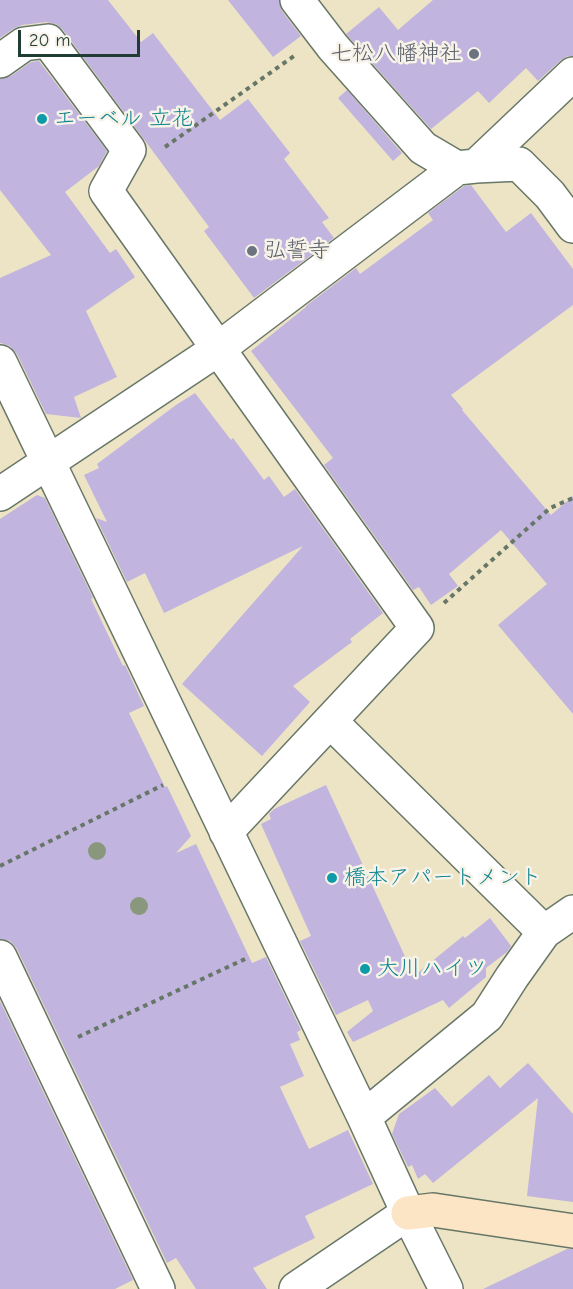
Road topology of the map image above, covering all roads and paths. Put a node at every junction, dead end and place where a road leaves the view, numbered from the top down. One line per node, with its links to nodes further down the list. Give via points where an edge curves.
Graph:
1 (297, 0): 2 (street)
2 (324, 35): 5 (path); 6 (street, via 423,148)
3 (0, 61): 8 (street, via 24,44 48,41 129,150 106,191)
4 (573, 74): 6 (street)
5 (158, 152)
6 (466, 167): 7 (street, via 519,164 550,195); 8 (street)
7 (573, 226)
8 (218, 349): 10 (street); 13 (street)
9 (0, 362): 10 (street)
10 (48, 463): 11 (street); 15 (street)
11 (0, 494)
12 (573, 498): 13 (path, via 550,508)
13 (417, 628): 14 (street)
14 (330, 721): 16 (street); 19 (street)
15 (195, 769): 16 (street); 17 (path)
16 (226, 832): 20 (street)
17 (0, 866)
18 (573, 912): 19 (street)
19 (544, 932): 23 (street, via 487,1017)
20 (279, 943): 22 (path); 23 (street)
21 (0, 957): 22 (street)
22 (45, 1053): 26 (street)
23 (364, 1117): 24 (street)
24 (408, 1213): 25 (street, via 433,1210); 27 (street); 28 (street)
25 (573, 1231)
26 (158, 1289)
27 (296, 1289)
28 (446, 1289)

